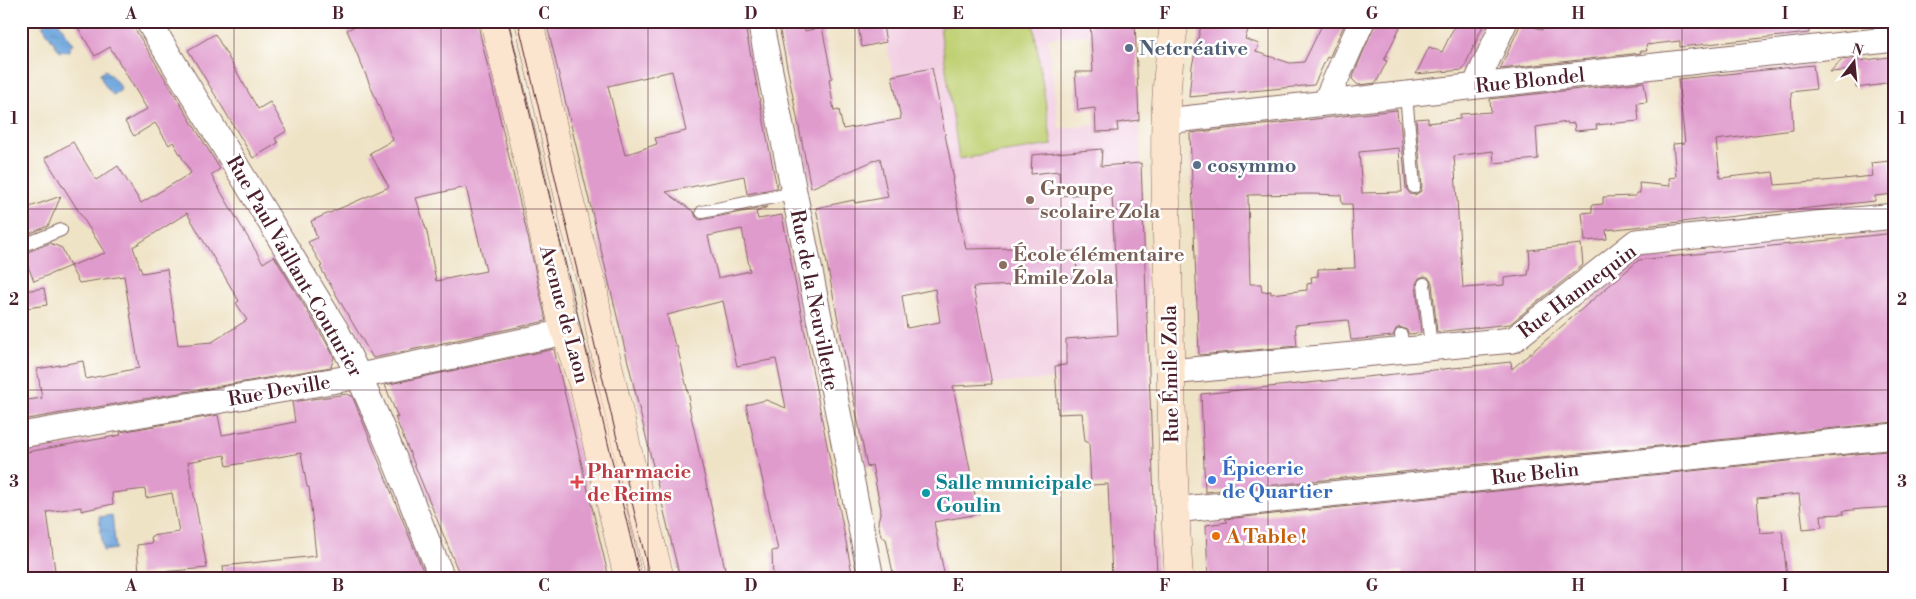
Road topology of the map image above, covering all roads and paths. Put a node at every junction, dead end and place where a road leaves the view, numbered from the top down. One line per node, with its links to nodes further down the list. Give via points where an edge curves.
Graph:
1 (148, 21): 23 (street, Rue Paul Vaillant-Couturier, via 336,330)
2 (494, 21): 20 (main road, Avenue de Laon)
3 (529, 21): 29 (main road, Avenue de Laon)
4 (760, 21): 14 (street, Rue de la Neuvillette)
5 (1174, 21): 12 (main road, Rue Émile Zola)
6 (1362, 21): 11 (street)
7 (1505, 21): 9 (street)
8 (1895, 40): 9 (street, Rue Blondel)
9 (1475, 86): 10 (street, Rue Blondel)
10 (1406, 94): 11 (street, Rue Blondel); 13 (lane)
11 (1325, 103): 12 (street, Rue Blondel)
12 (1166, 121): 22 (main road, Rue Émile Zola)
13 (1414, 187)
14 (794, 193): 15 (lane); 30 (street, Rue de la Neuvillette)
15 (702, 212)
16 (1895, 216): 21 (street, Rue Hannequin, via 1636,242 1513,340)
17 (61, 230): 18 (lane)
18 (21, 246)
19 (1424, 284): 21 (lane)
20 (565, 332): 23 (street, Rue Deville); 28 (main road, Avenue de Laon, via 584,388)
21 (1431, 347): 22 (street, Rue Hannequin, via 1402,343)
22 (1170, 372): 26 (main road, Rue Émile Zola)
23 (360, 376): 24 (street, Rue Deville); 27 (street, Rue Paul Vaillant-Couturier)
24 (21, 435)
25 (1895, 436): 26 (street, Rue Belin)
26 (1174, 510): 31 (main road, Rue Émile Zola)
27 (442, 578)
28 (628, 578)
29 (660, 578)
30 (871, 578)
31 (1179, 578)

